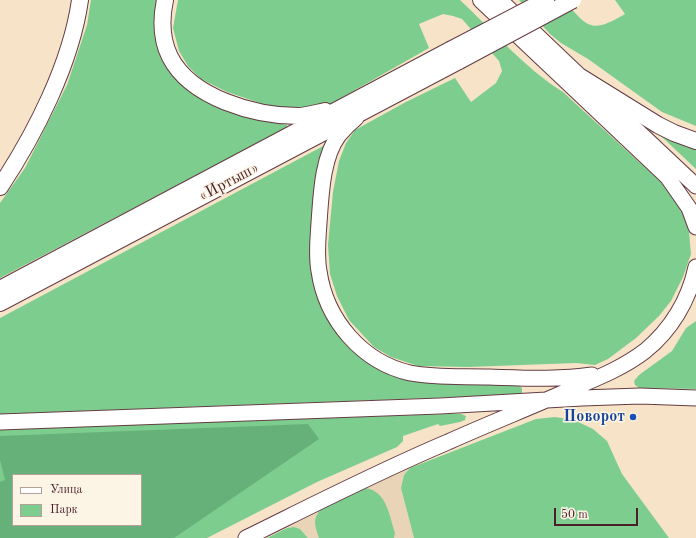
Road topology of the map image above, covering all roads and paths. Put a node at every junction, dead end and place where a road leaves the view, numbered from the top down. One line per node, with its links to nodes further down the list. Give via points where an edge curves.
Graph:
1 (80, 0): 14 (highway, via 75,28 47,102)
2 (165, 0): 9 (highway, via 163,30 169,56 190,82 207,92 248,109 299,116 331,110)
3 (481, 0): 12 (highway)
4 (499, 0): 8 (highway)
5 (546, 0): 7 (highway, bridge)
6 (573, 0): 7 (highway, bridge)
7 (454, 56): 9 (highway, «Иртыш»); 10 (highway, «Иртыш»)
8 (579, 76): 11 (highway, via 658,125); 13 (main road)
9 (358, 99): 18 (highway, «Иртыш»)
10 (376, 104): 19 (highway, «Иртыш»); 20 (main road, via 354,120 339,136 330,153 321,190 317,245 319,272 333,315 349,337 369,356 380,362 425,375 557,378)
11 (696, 141)
12 (666, 175): 15 (main road); 16 (main road, via 689,208)
13 (696, 186)
14 (0, 187)
15 (696, 204)
16 (696, 227)
17 (696, 267): 20 (main road, via 682,306 672,322 646,350)
18 (0, 289)
19 (0, 303)
20 (611, 372): 22 (main road)
21 (696, 398): 22 (main road, via 640,396)
22 (547, 400): 23 (main road); 24 (main road, via 381,471)
23 (0, 422)
24 (246, 538)

